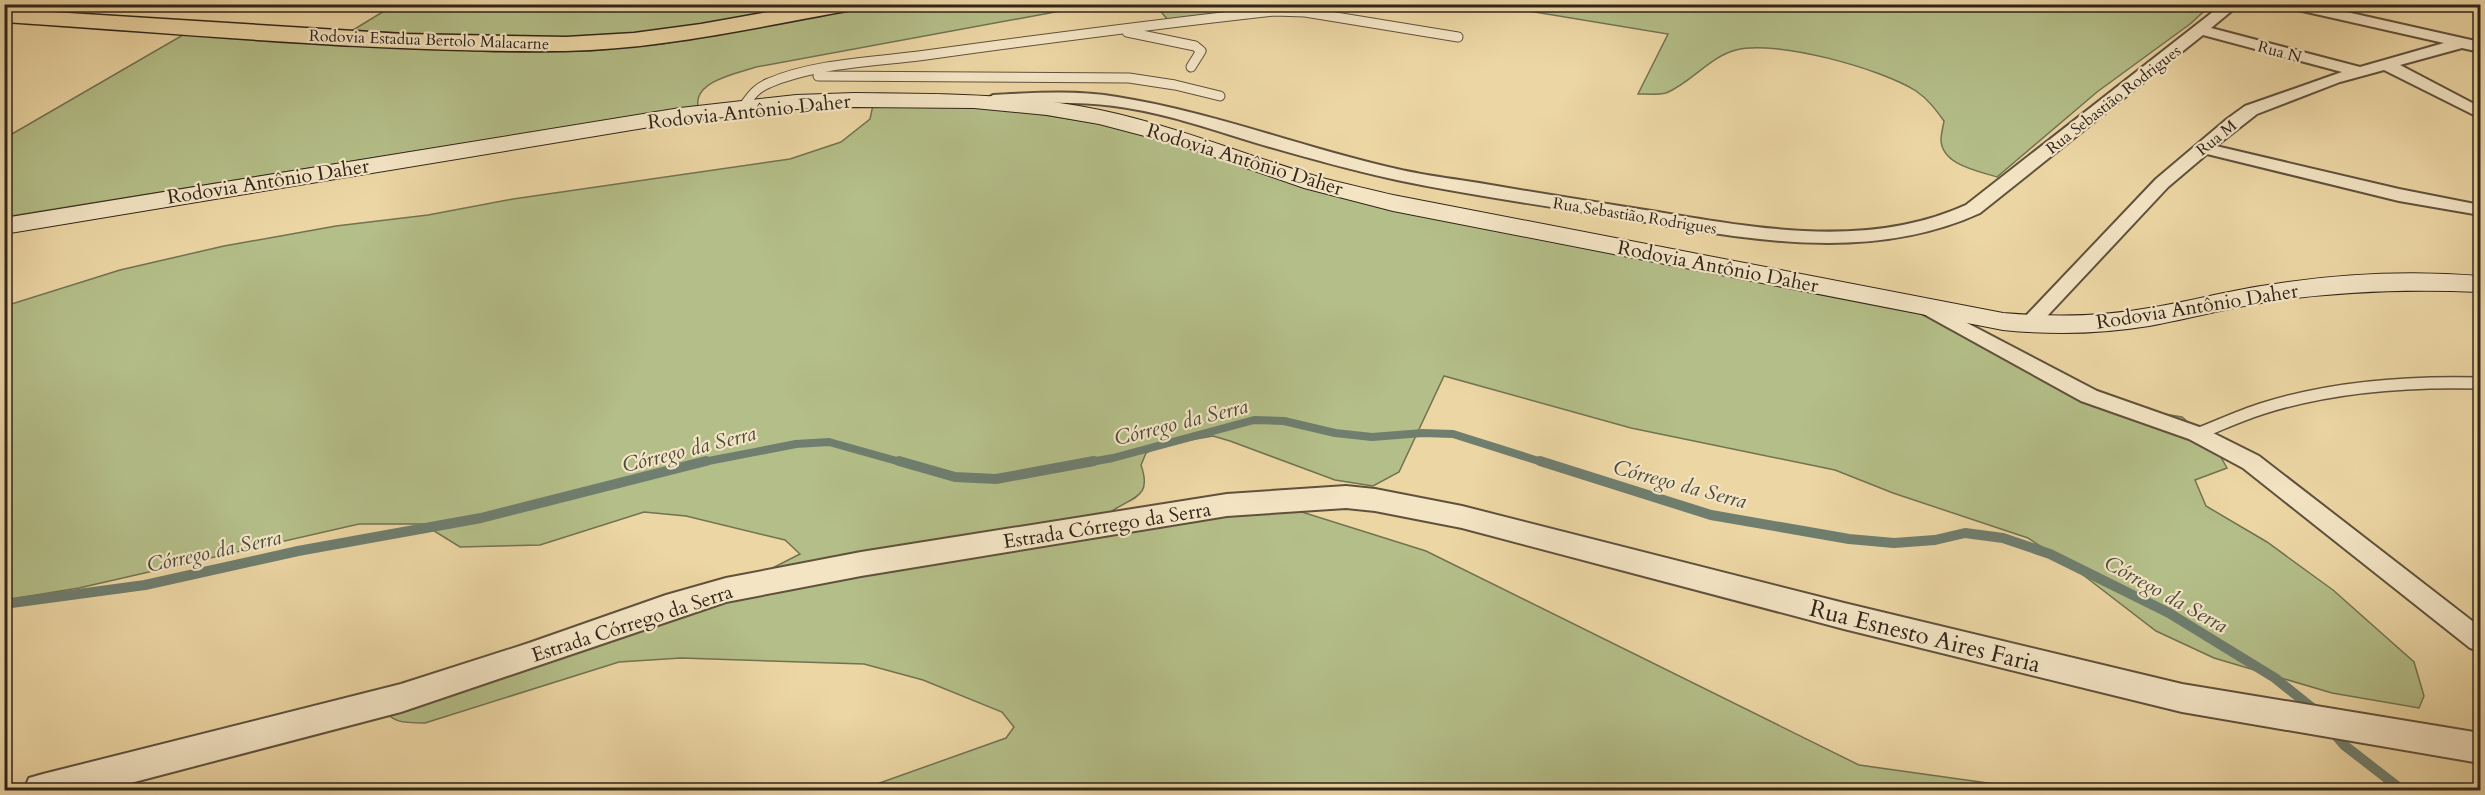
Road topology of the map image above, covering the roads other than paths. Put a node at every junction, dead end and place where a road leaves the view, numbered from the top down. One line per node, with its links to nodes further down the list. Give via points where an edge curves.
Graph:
1 (852, 4): 4 (main road, Rodovia Estadua Bertolo Malacarne, via 701,32 566,44 403,41)
2 (2233, 4): 6 (street, Rua Sebastião Rodrigues)
3 (2289, 4): 8 (street)
4 (4, 15)
5 (1114, 29): 7 (lane, via 1285,10); 11 (lane, via 1195,46 1201,51); 13 (lane)
6 (2200, 30): 12 (street, Rua N); 15 (street, Rua Sebastião Rodrigues, via 1974,209 1926,227 1848,237 1736,231 1398,175 1191,116 1115,101 1060,97)
7 (1458, 37)
8 (2462, 43): 9 (street); 10 (street, Rua M)
9 (2481, 47)
10 (2385, 64): 12 (street, Rua M); 17 (street)
11 (1191, 67)
12 (2360, 72): 18 (street, Rua M, via 2251,110)
13 (787, 76): 14 (lane, via 1129,78); 16 (lane, via 755,90)
14 (1220, 96)
15 (974, 101): 16 (main road, Rodovia Antônio Daher, via 855,100); 22 (main road, Rodovia Antônio Daher, via 1047,108 1137,125 1313,183 1393,203)
16 (743, 107): 20 (main road, Rodovia Antônio Daher, via 594,128)
17 (2481, 113)
18 (2202, 148): 19 (street); 23 (street, Rua M, via 2162,183)
19 (2481, 210)
20 (6, 226)
21 (2481, 284): 23 (main road, Rodovia Antônio Daher, via 2352,283 2261,294 2148,317 2068,326)
22 (1927, 308): 23 (main road, Rodovia Antônio Daher); 25 (street, via 2089,396)
23 (2028, 325)
24 (2481, 383): 25 (lane, via 2441,381 2336,391 2270,406)
25 (2197, 434): 27 (street, via 2251,462)
26 (1375, 500): 28 (street, Rua Esnesto Aires Faria, via 1462,517 2032,664 2182,698); 29 (street, Estrada Córrego da Serra, via 1303,498 1227,505 861,564 726,590 401,698)
27 (2481, 641)
28 (2481, 748)
29 (43, 790)

